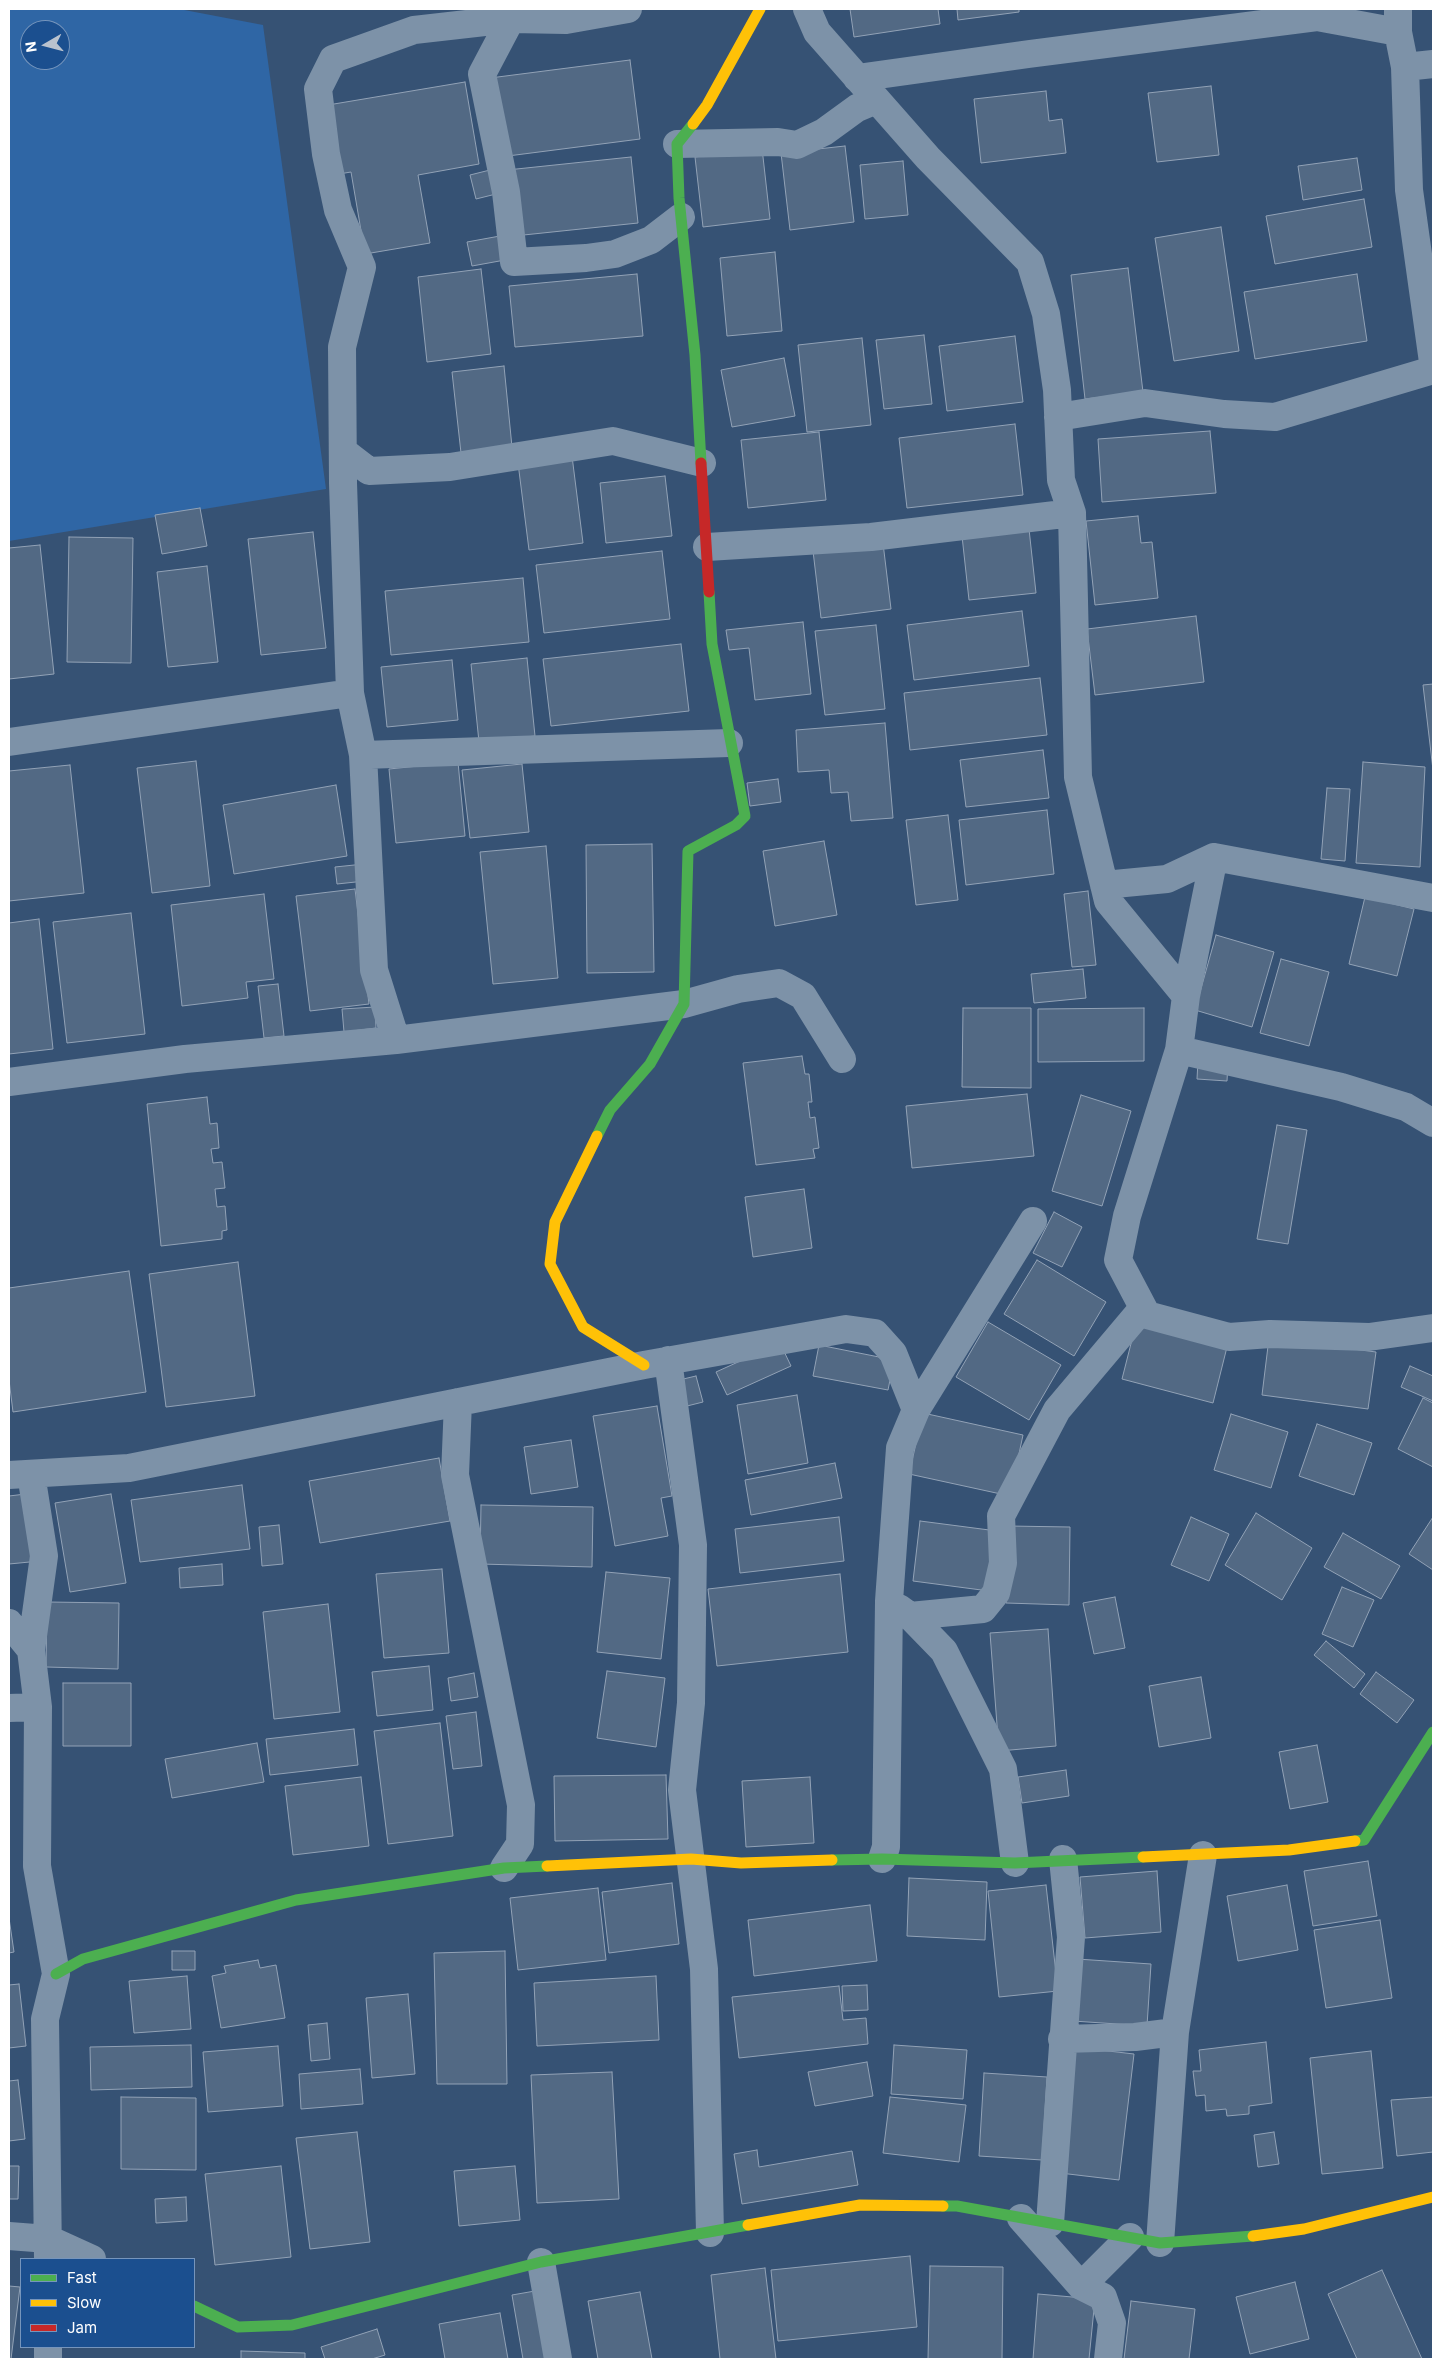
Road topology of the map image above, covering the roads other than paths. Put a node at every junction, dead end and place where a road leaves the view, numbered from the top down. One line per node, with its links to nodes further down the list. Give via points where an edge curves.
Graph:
1 (628, 9): 4 (street, via 566,20)
2 (760, 9): 10 (street, via 706,105)
3 (807, 9): 8 (street, via 817,32)
4 (511, 19): 11 (street, via 482,74 506,192 514,262 615,254 651,240); 15 (street, via 414,30 333,59 318,89 326,154 338,210 362,267 342,347)
5 (1398, 20): 7 (street); 8 (street, via 1317,17)
6 (1433, 64): 7 (street)
7 (1405, 67): 12 (street, via 1409,190)
8 (857, 78): 9 (street)
9 (876, 100): 10 (street, via 857,108 824,132 798,145 778,142); 14 (street, via 1030,262 1046,314)
10 (677, 144): 11 (street)
11 (681, 217): 16 (street)
12 (1433, 362)
13 (1433, 370): 14 (street, via 1275,417 1145,403)
14 (1058, 417): 17 (street, via 1061,480)
15 (342, 451): 16 (street, via 369,471 450,467 613,441); 19 (street)
16 (702, 463): 18 (street)
17 (1072, 513): 18 (street, via 871,537); 24 (street, via 1078,777)
18 (707, 547): 21 (street, via 712,644)
19 (350, 693): 20 (street); 22 (street)
20 (9, 742)
21 (729, 743): 22 (street); 27 (street, via 744,816 736,825 688,850)
22 (363, 755): 28 (street, via 374,970)
23 (1214, 856): 24 (street, via 1167,878); 25 (street); 26 (street)
24 (1104, 884): 26 (street, via 1108,901)
25 (1433, 898)
26 (1186, 996): 29 (street)
27 (684, 1004): 28 (street); 30 (street, via 738,989 779,983 803,996); 36 (street, via 650,1064 610,1110 555,1222 550,1264 583,1327)
28 (396, 1040): 31 (street, via 185,1059)
29 (1179, 1050): 32 (street, via 1341,1087 1406,1107); 34 (street, via 1128,1216 1118,1260)
30 (842, 1059)
31 (9, 1082)
32 (1433, 1123)
33 (1033, 1221): 38 (street)
34 (1143, 1308): 35 (street, via 1147,1316 1229,1337 1270,1334 1369,1337); 40 (street, via 1057,1410 1001,1516 1003,1562 996,1593 984,1609)
35 (1433, 1328)
36 (656, 1362): 37 (street); 38 (street, via 846,1329 875,1333 893,1353); 47 (street, via 693,1545 691,1703 682,1790)
37 (458, 1402): 39 (street, via 129,1468); 51 (street, via 455,1475 521,1805 520,1844)
38 (916, 1410): 40 (street, via 900,1448)
39 (20, 1475): 42 (street, via 44,1556)
40 (899, 1608): 48 (street, via 886,1847); 50 (street, via 944,1651 1003,1769)
41 (9, 1623): 42 (street)
42 (31, 1650): 43 (street)
43 (38, 1707): 44 (street); 52 (street, via 37,1866)
44 (9, 1708)
45 (1433, 1732): 46 (street, via 1364,1840 1289,1850)
46 (1203, 1855): 49 (street); 53 (street)
47 (691, 1859): 48 (street, via 741,1863); 51 (street); 58 (street, via 704,1969)
48 (882, 1859): 50 (street)
49 (1063, 1859): 50 (street); 54 (street, via 1071,1937)
50 (1015, 1863)
51 (504, 1868): 52 (street, via 296,1900 83,1959)
52 (56, 1974): 62 (street, via 45,2019)
53 (1175, 2032): 54 (street); 61 (street)
54 (1062, 2040): 57 (street)
55 (1433, 2197): 61 (street, via 1304,2229 1248,2237)
56 (1021, 2218): 57 (street); 58 (street, via 957,2206 860,2205); 65 (street)
57 (1050, 2223): 60 (street)
58 (710, 2232): 64 (street)
59 (9, 2236): 62 (street)
60 (1130, 2237): 61 (street); 65 (street)
61 (1160, 2243)
62 (48, 2249): 63 (street)
63 (88, 2258)
64 (541, 2262): 66 (street, via 292,2325 238,2327); 67 (street)
65 (1081, 2286): 68 (street, via 1104,2297 1112,2322)
66 (195, 2306)
67 (558, 2359)
68 (1108, 2359)

